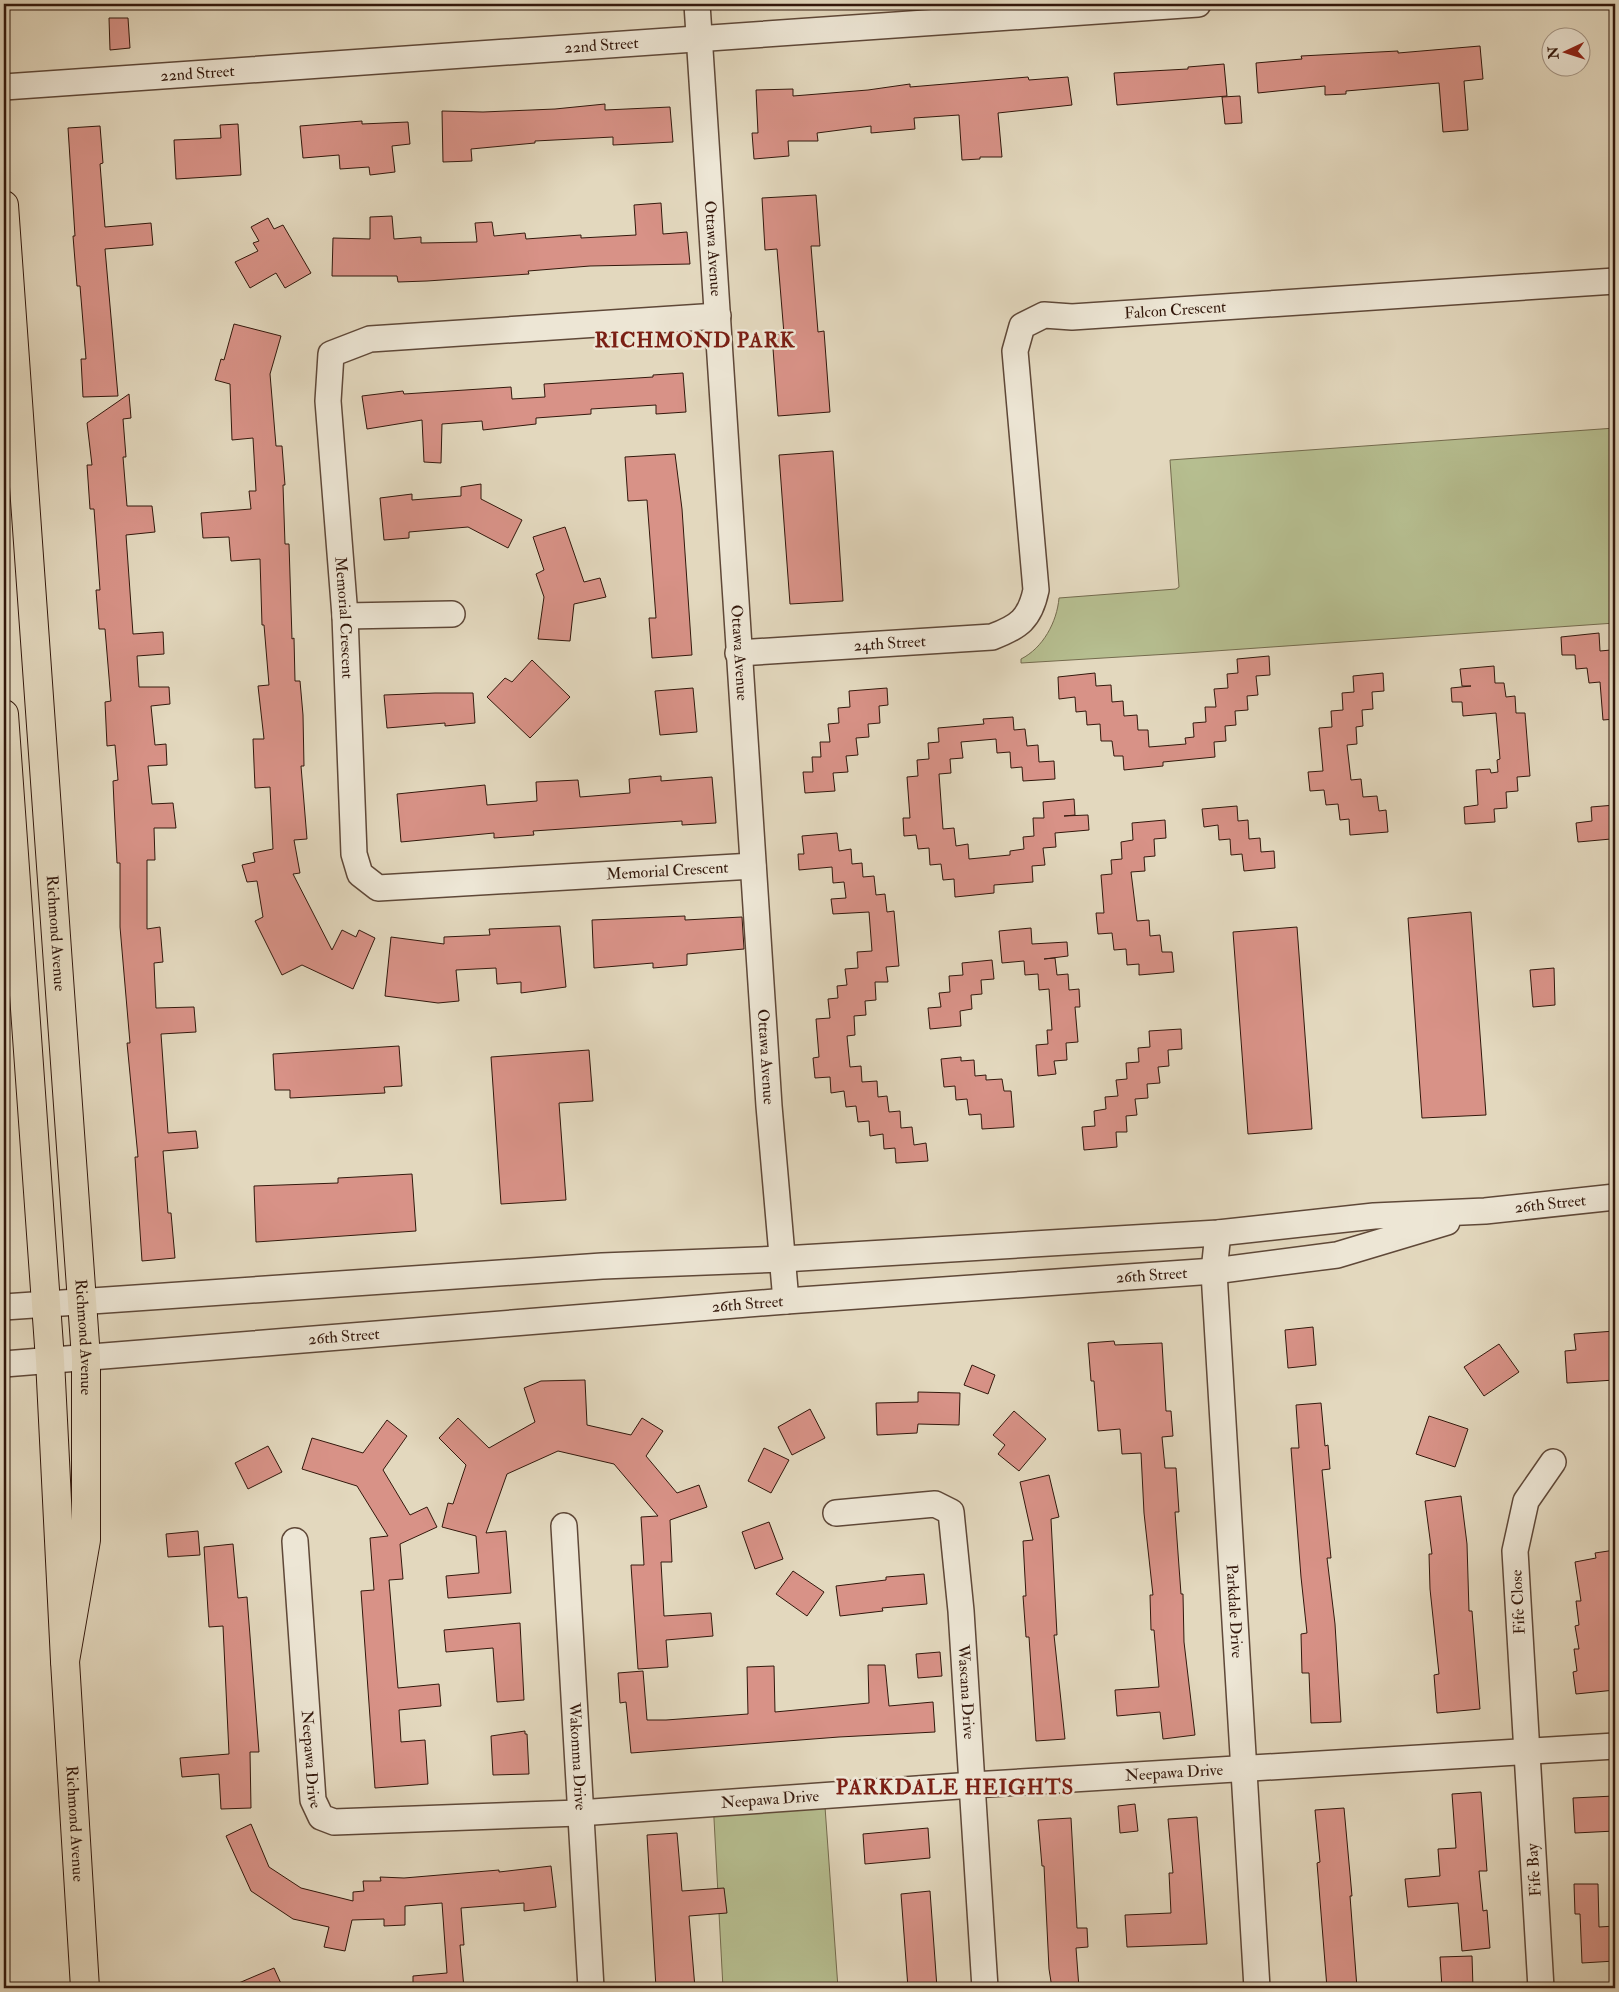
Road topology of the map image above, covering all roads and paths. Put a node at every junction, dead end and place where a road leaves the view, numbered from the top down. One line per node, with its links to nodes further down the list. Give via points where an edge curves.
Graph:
1 (697, 4): 3 (street, Ottawa Avenue)
2 (1198, 4): 3 (street, 22nd Street)
3 (700, 39): 4 (street, 22nd Street); 7 (street, Ottawa Avenue)
4 (4, 87)
5 (4, 205): 19 (main road, Richmond Avenue)
6 (1615, 281): 8 (street, Falcon Crescent, via 1072,317 1044,315 1022,326 1015,351 1036,590)
7 (718, 316): 10 (street, Memorial Crescent, via 370,339 331,354 328,401); 11 (street, Ottawa Avenue)
8 (1032, 608): 11 (street, 24th Street, via 1011,630 992,637)
9 (452, 614): 10 (street)
10 (345, 616): 13 (street, Memorial Crescent, via 354,854 360,874 378,888)
11 (738, 653): 13 (street, Ottawa Avenue)
12 (4, 714): 21 (main road, Richmond Avenue)
13 (753, 866): 17 (street, Ottawa Avenue)
14 (1615, 1197): 15 (street, 26th Street)
15 (1485, 1211): 16 (street, 26th Street, via 1374,1216); 18 (street, 26th Street, via 1337,1255)
16 (1218, 1233): 17 (street, 26th Street); 18 (street, Parkdale Drive)
17 (783, 1259): 19 (street, 26th Street, via 602,1266); 20 (street, Ottawa Avenue)
18 (1214, 1271): 20 (street, 26th Street); 33 (street, Parkdale Drive)
19 (82, 1300): 21 (street, 26th Street); 23 (main road, Richmond Avenue)
20 (786, 1300): 23 (street, 26th Street)
21 (46, 1304): 22 (street, 26th Street); 24 (main road, Richmond Avenue)
22 (4, 1307)
23 (86, 1358): 24 (street, 26th Street); 30 (main road, Richmond Avenue, via 86,1540)
24 (50, 1360): 25 (street, 26th Street); 30 (main road, Richmond Avenue)
25 (4, 1364)
26 (1552, 1462): 32 (street, Fife Close, via 1526,1501 1515,1551)
27 (836, 1513): 34 (street, Wascana Drive, via 935,1504 951,1512)
28 (564, 1526): 35 (street, Wakomma Drive)
29 (295, 1542): 35 (street, Neepawa Drive, via 313,1800 321,1817 334,1822)
30 (65, 1661): 36 (main road, Richmond Avenue)
31 (1615, 1746): 32 (street, Neepawa Drive)
32 (1526, 1752): 33 (street, Neepawa Drive); 40 (street, Fife Bay)
33 (1243, 1770): 34 (street, Neepawa Drive); 39 (street, Parkdale Drive)
34 (973, 1785): 35 (street, Neepawa Drive); 38 (street, Wascana Drive)
35 (579, 1813): 37 (street, Wakomma Drive)
36 (85, 1988)
37 (591, 1988)
38 (985, 1988)
39 (1257, 1988)
40 (1541, 1988)

